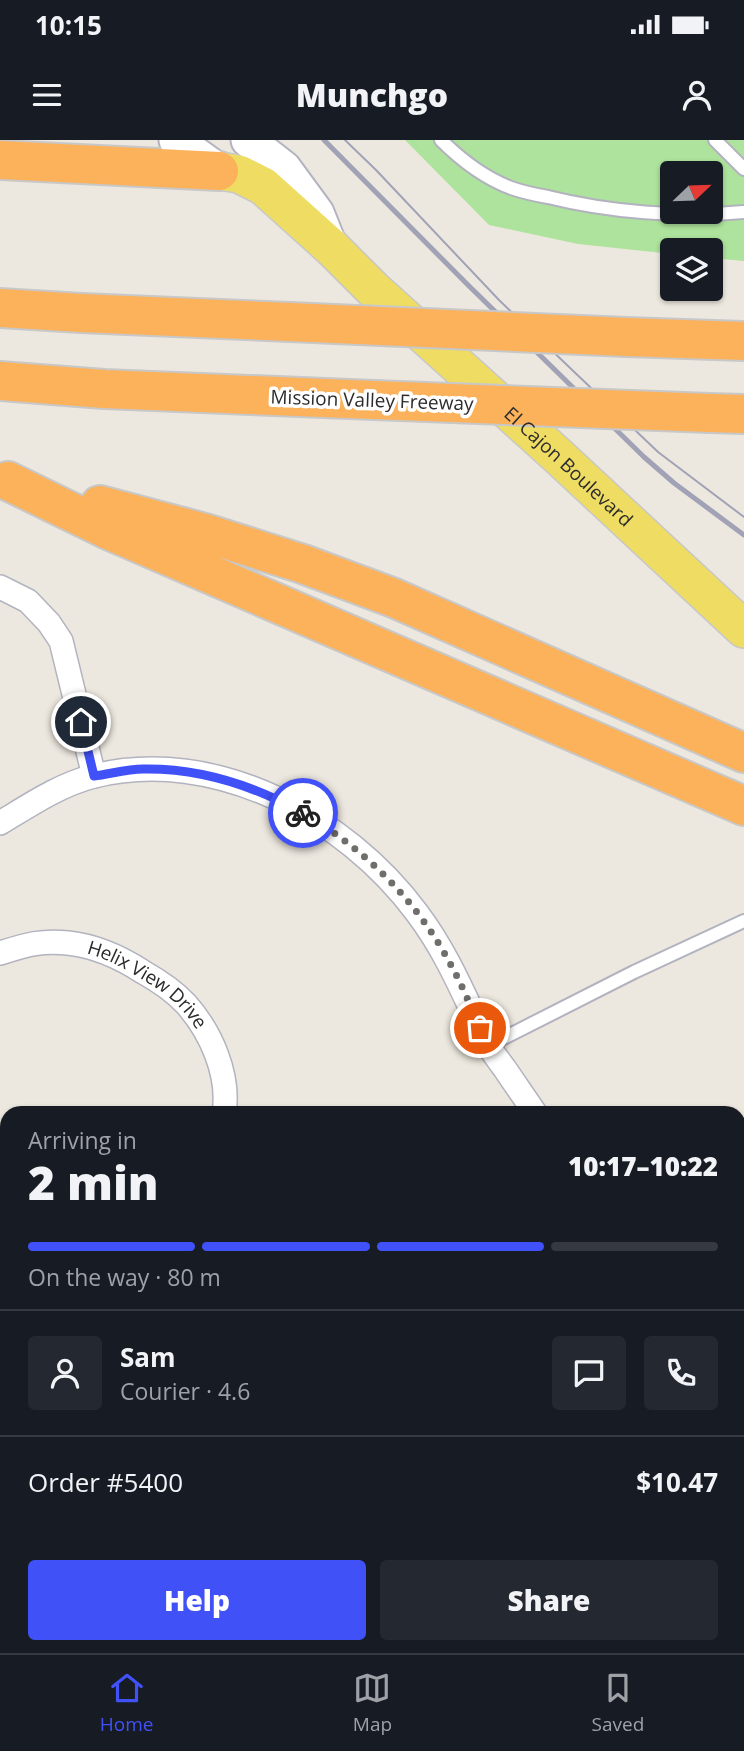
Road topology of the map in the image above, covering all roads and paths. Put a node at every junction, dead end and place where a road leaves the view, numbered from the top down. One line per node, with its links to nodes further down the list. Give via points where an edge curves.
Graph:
1 (176, 140): 7 (main road, El Cajon Boulevard)
2 (247, 140): 9 (main road, El Cajon Boulevard, via 284,168 317,213)
3 (441, 140): 8 (lane, via 484,174 512,188 575,204 629,212)
4 (715, 140): 6 (lane)
5 (0, 160): 7 (highway)
6 (744, 169)
7 (219, 170): 9 (main road, El Cajon Boulevard, via 263,186)
8 (744, 212)
9 (332, 248): 16 (main road, El Cajon Boulevard)
10 (0, 308): 11 (highway, bridge)
11 (744, 341)
12 (0, 381): 13 (highway, Mission Valley Freeway, bridge)
13 (727, 414)
14 (4, 480): 17 (highway, via 303,564 406,603); 19 (highway, via 106,529)
15 (0, 587): 18 (street, via 28,601 61,641)
16 (744, 629)
17 (744, 753)
18 (94, 776): 20 (street, via 58,789); 23 (street, via 140,769 187,770 257,791 322,824 375,865 417,912 450,963)
19 (744, 806)
20 (0, 823)
21 (744, 921): 23 (lane)
22 (0, 953): 24 (street, Helix View Drive, via 36,942 85,945 159,981 186,1004 207,1034 221,1069)
23 (488, 1046): 25 (street)
24 (224, 1106)
25 (530, 1106)

